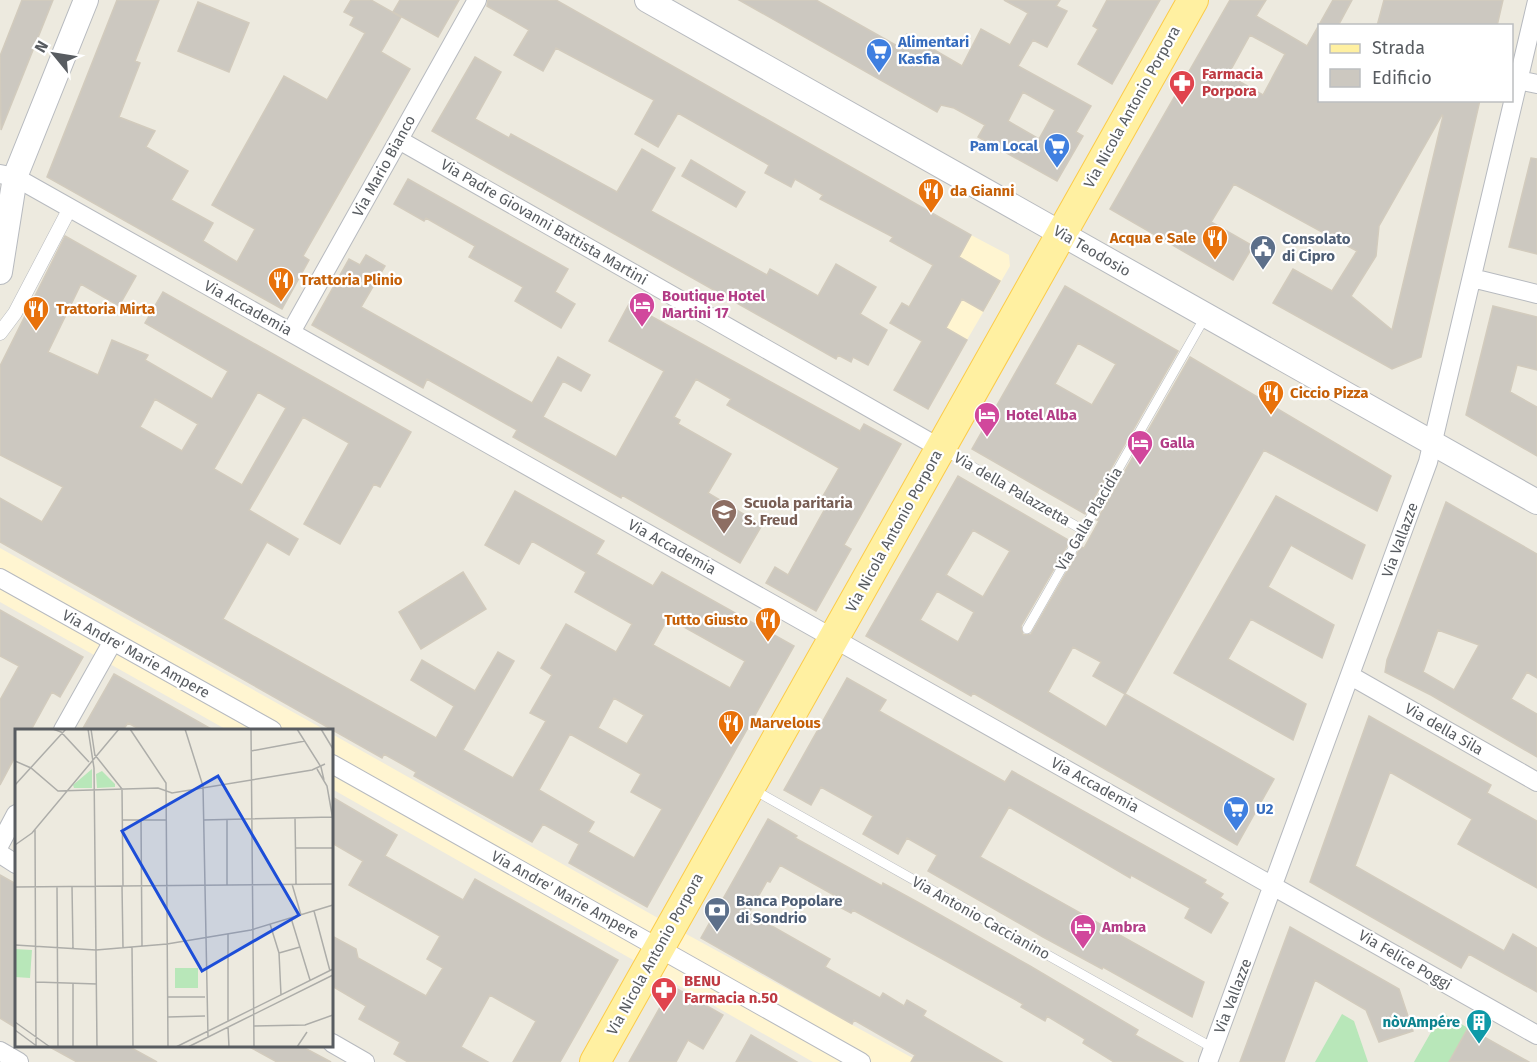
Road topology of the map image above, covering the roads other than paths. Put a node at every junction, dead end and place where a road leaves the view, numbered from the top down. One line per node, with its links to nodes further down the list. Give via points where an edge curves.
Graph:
1 (86, 0): 11 (street)
2 (477, 0): 10 (street, Via Mario Bianco)
3 (646, 0): 13 (street, Via Teodosio)
4 (1193, 0): 13 (main road, Via Nicola Antonio Porpora)
5 (1537, 1): 6 (street, Via Vallazze)
6 (1518, 80): 7 (street); 8 (street, Via Vallazze)
7 (1537, 84)
8 (1513, 102)
9 (1513, 102): 15 (street, Via Vallazze)
10 (399, 140): 18 (street, Via Mario Bianco); 21 (street, Via Padre Giovanni Battista Martini)
11 (8, 176): 12 (street, Via Accademia); 14 (street)
12 (70, 208): 18 (street, Via Accademia); 19 (street, via 15,314)
13 (1061, 233): 17 (street, Via Teodosio); 21 (main road, Via Nicola Antonio Porpora)
14 (0, 272)
15 (1472, 278): 16 (street); 20 (street, Via Vallazze)
16 (1537, 294)
17 (1206, 315): 20 (street, Via Teodosio); 23 (lane, Via Galla Placidia)
18 (291, 332): 26 (street, Via Accademia)
19 (0, 333)
20 (1433, 444): 22 (street, Via Teodosio); 28 (street, Via Vallazze)
21 (940, 448): 23 (lane, Via della Palazzetta); 26 (main road, Via Nicola Antonio Porpora)
22 (1537, 502)
23 (1083, 530): 25 (lane, Via Galla Placidia)
24 (0, 578): 27 (street, Via Andre' Marie Ampere)
25 (1026, 629)
26 (834, 638): 33 (main road, Via Nicola Antonio Porpora); 38 (street, Via Accademia)
27 (113, 641): 29 (street); 30 (street, Via Andre' Marie Ampere)
28 (1351, 676): 32 (street, Via della Sila); 38 (street, Via Vallazze)
29 (64, 729)
30 (270, 729)
31 (333, 765): 39 (street, Via Andre' Marie Ampere)
32 (1537, 782)
33 (749, 788): 39 (main road, Via Nicola Antonio Porpora); 43 (lane, Via Antonio Caccianino)
34 (15, 816): 35 (street)
35 (0, 844)
36 (0, 854): 37 (street)
37 (15, 863)
38 (1274, 885): 40 (street, Via Felice Poggi); 43 (street, Via Vallazze)
39 (659, 948): 46 (main road, Via Nicola Antonio Porpora); 47 (street, Via Andre' Marie Ampere)
40 (1537, 1035)
41 (333, 1044): 45 (street)
42 (0, 1051): 44 (street)
43 (1210, 1055)
44 (19, 1062)
45 (365, 1062)
46 (595, 1062)
47 (861, 1062)

